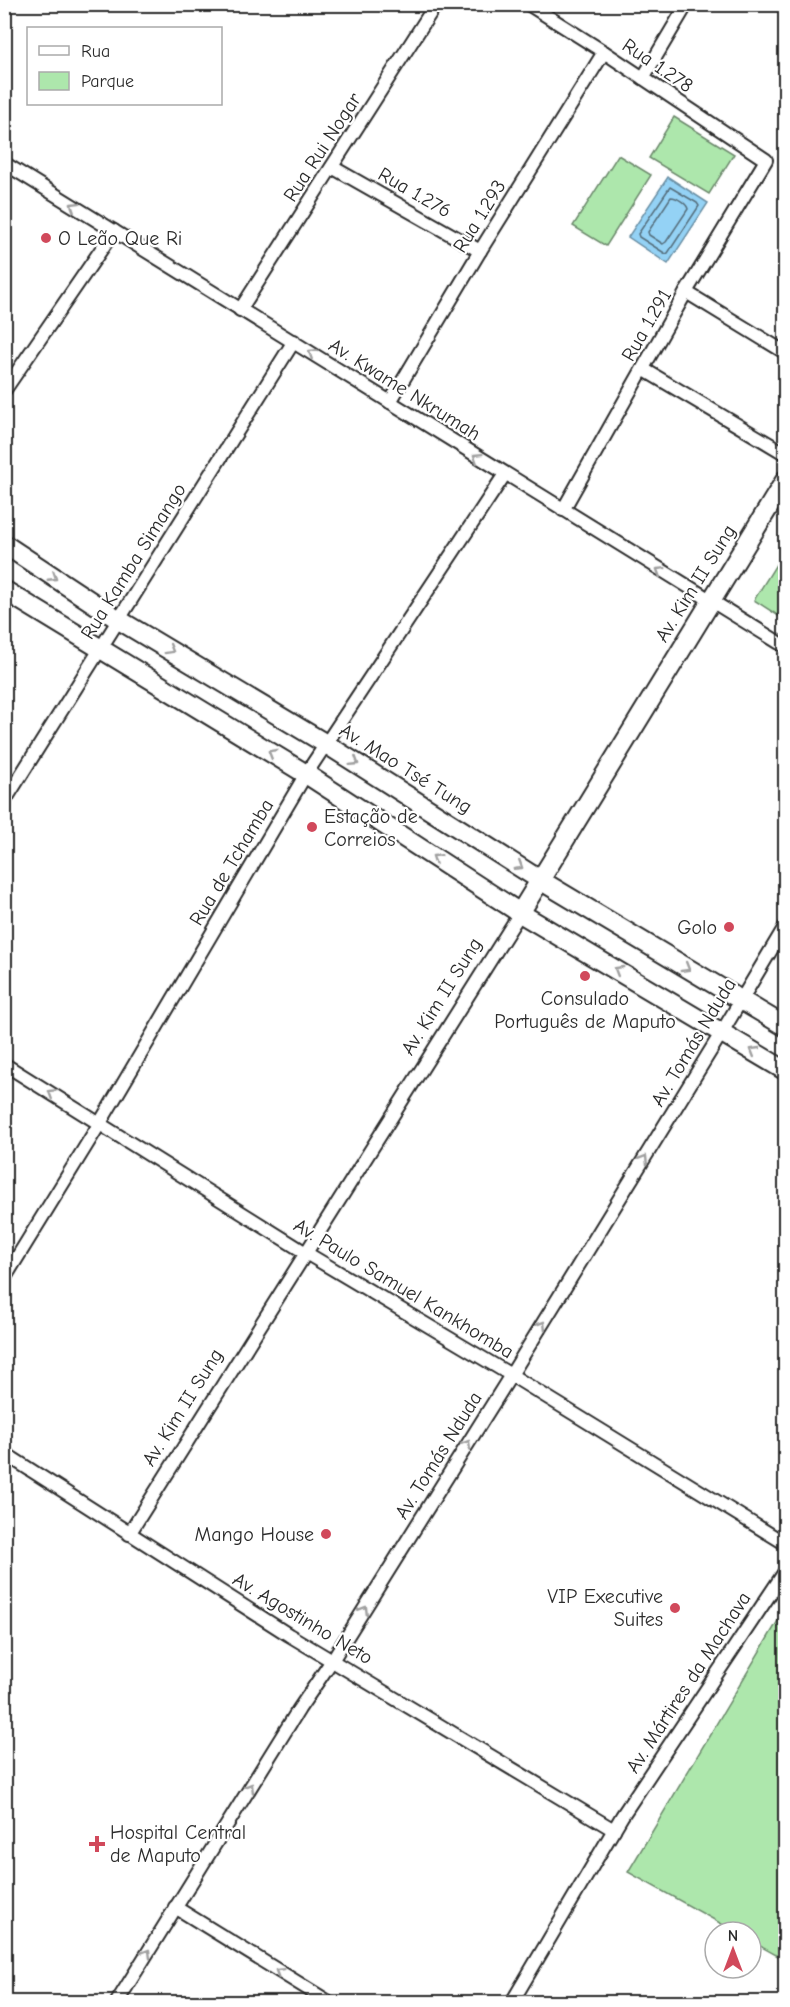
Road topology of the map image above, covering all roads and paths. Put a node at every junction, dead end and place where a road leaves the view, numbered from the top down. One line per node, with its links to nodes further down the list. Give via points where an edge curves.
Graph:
1 (436, 4): 8 (street, Rua Rui Nogar)
2 (528, 4): 4 (street, Rua 1.278)
3 (687, 4): 5 (street)
4 (604, 52): 5 (street, Rua 1.278); 10 (street, Rua 1.293)
5 (644, 78): 6 (street, Rua 1.278)
6 (766, 160): 11 (street, Rua 1.291)
7 (4, 163): 9 (street, Av. Kwame Nkrumah, one-way to 7)
8 (332, 167): 10 (street, Rua 1.276); 12 (street, Rua Rui Nogar)
9 (114, 231): 12 (street, Av. Kwame Nkrumah); 16 (street)
10 (480, 251): 17 (street, Rua 1.293)
11 (686, 292): 14 (street); 15 (street, Rua 1.291)
12 (240, 310): 13 (street, Av. Kwame Nkrumah)
13 (294, 341): 17 (street, Av. Kwame Nkrumah, one-way to 13); 25 (street, Rua Kamba Simango)
14 (786, 353)
15 (643, 369): 18 (street); 21 (street, Rua 1.291)
16 (4, 392)
17 (390, 402): 19 (street, Av. Kwame Nkrumah, one-way to 17)
18 (786, 454)
19 (505, 474): 21 (street, Av. Kwame Nkrumah); 28 (street, Rua de Tchamba)
20 (786, 479): 24 (main road, Av. Kim II Sung)
21 (563, 510): 24 (street, Av. Kwame Nkrumah, one-way to 21)
22 (4, 544): 25 (main road, Av. Mao Tsé Tung, one-way to 25)
23 (4, 590): 27 (main road)
24 (710, 602): 26 (street, Av. Kwame Nkrumah); 31 (main road, Av. Kim II Sung)
25 (119, 620): 27 (street, Rua Kamba Simango); 28 (main road, Av. Mao Tsé Tung, one-way to 28)
26 (786, 647)
27 (100, 649): 29 (main road, one-way to 27); 30 (street, Rua Kamba Simango)
28 (326, 744): 29 (street, Rua de Tchamba); 31 (main road, Av. Mao Tsé Tung, one-way to 31)
29 (306, 774): 32 (main road, one-way to 29); 39 (street, Rua de Tchamba)
30 (4, 802)
31 (540, 880): 32 (main road, Av. Kim II Sung); 34 (main road, Av. Mao Tsé Tung, one-way to 34)
32 (520, 913): 36 (main road, one-way to 32); 40 (street, Av. Kim II Sung)
33 (786, 925): 34 (street, Av. Tomás Nduda)
34 (740, 1001): 35 (main road, Av. Mao Tsé Tung); 36 (street, Av. Tomás Nduda)
35 (786, 1027)
36 (723, 1032): 38 (main road, one-way to 36); 42 (street, Av. Tomás Nduda, one-way to 36)
37 (4, 1064): 39 (street, Av. Paulo Samuel Kankhomba, one-way to 37)
38 (786, 1071)
39 (100, 1123): 40 (street, Av. Paulo Samuel Kankhomba); 41 (street, Rua de Tchamba)
40 (306, 1253): 42 (street, Av. Paulo Samuel Kankhomba); 44 (street, Av. Kim II Sung)
41 (4, 1279)
42 (511, 1375): 45 (street, Av. Paulo Samuel Kankhomba); 47 (street, Av. Tomás Nduda, one-way to 42)
43 (4, 1453): 44 (street, Av. Agostinho Neto)
44 (129, 1534): 47 (street, Av. Agostinho Neto)
45 (786, 1544)
46 (786, 1570): 48 (street, Av. Mártires da Machava)
47 (333, 1659): 48 (street, Av. Agostinho Neto); 49 (street, Av. Tomás Nduda, one-way to 47)
48 (614, 1830): 52 (street, Av. Mártires da Machava)
49 (175, 1907): 50 (street, Av. Tomás Nduda, one-way to 49); 51 (street, one-way to 49)
50 (117, 2002)
51 (329, 2002)
52 (512, 2002)

